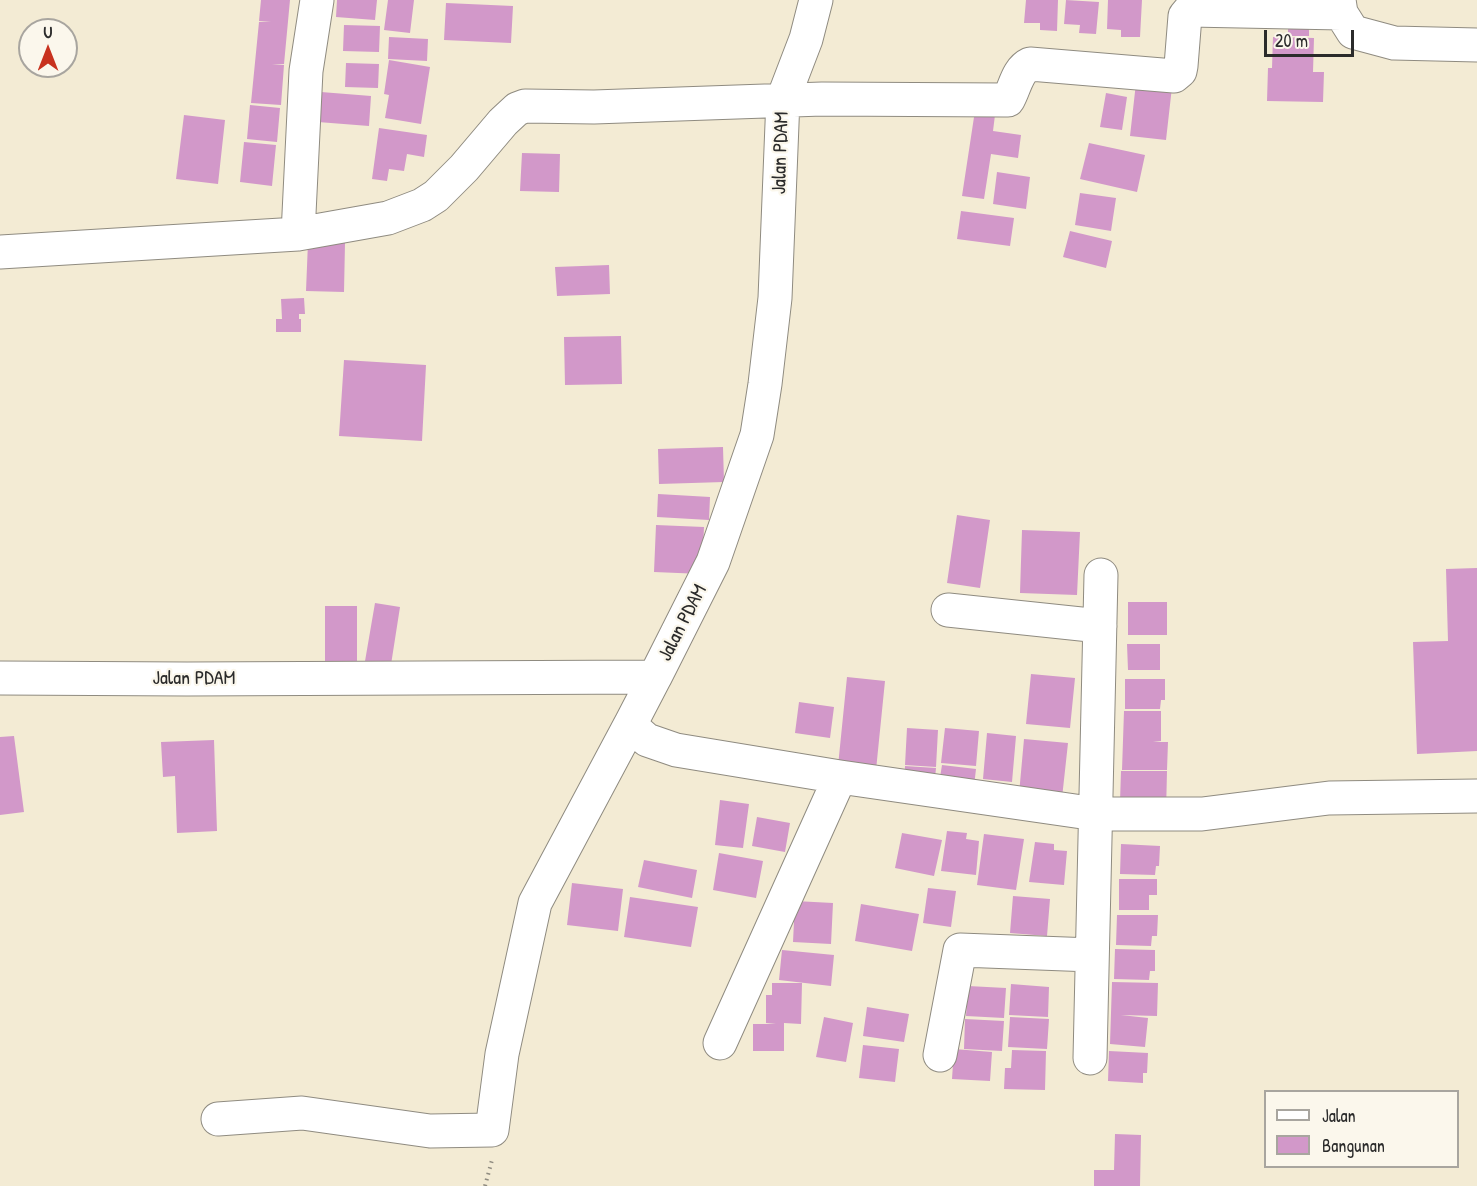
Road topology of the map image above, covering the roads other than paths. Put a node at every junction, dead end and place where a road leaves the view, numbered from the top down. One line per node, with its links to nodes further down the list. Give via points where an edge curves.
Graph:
1 (318, 0): 6 (street, via 306,71)
2 (816, 0): 5 (street, Jalan PDAM, via 806,39)
3 (1340, 6): 4 (street, via 1353,32 1394,43); 5 (street, via 1190,10 1185,16 1182,66 1174,76 1030,64 1023,68 1008,100)
4 (1477, 45)
5 (799, 99): 6 (street, via 525,106 503,122 464,168 422,205 388,218); 11 (street, Jalan PDAM, via 757,435 713,562)
6 (298, 234): 7 (street)
7 (0, 252)
8 (1101, 575): 10 (street)
9 (948, 610): 10 (street)
10 (1100, 626): 16 (street)
11 (655, 677): 12 (street, Jalan PDAM); 13 (street)
12 (0, 678)
13 (630, 725): 14 (street, via 647,740 676,750); 21 (street, via 535,903 502,1054 492,1130 430,1131 302,1113)
14 (840, 777): 16 (street); 18 (street)
15 (1477, 796): 16 (street, via 1329,798 1202,814)
16 (1096, 814): 17 (street)
17 (1092, 955): 19 (street, via 960,950); 20 (street)
18 (720, 1042)
19 (940, 1055)
20 (1090, 1059)
21 (218, 1119)

